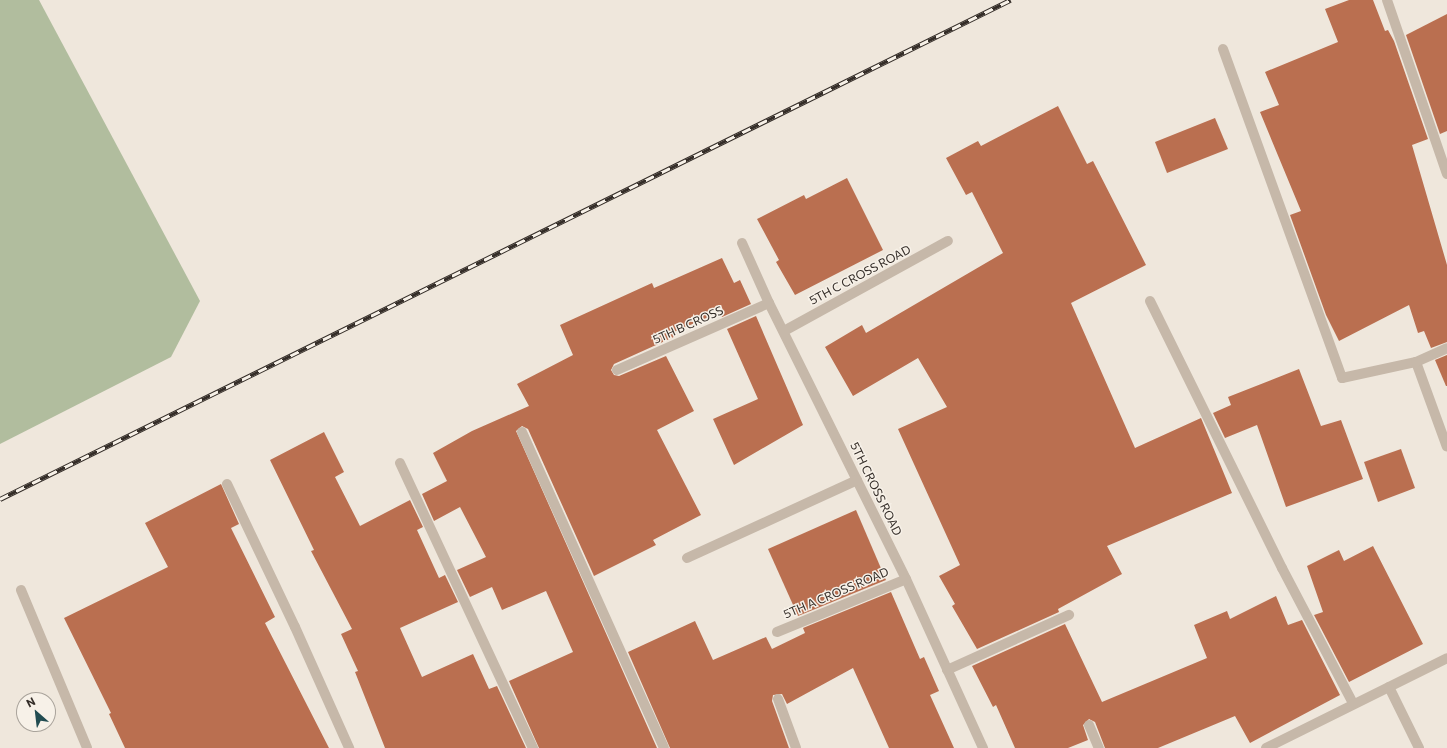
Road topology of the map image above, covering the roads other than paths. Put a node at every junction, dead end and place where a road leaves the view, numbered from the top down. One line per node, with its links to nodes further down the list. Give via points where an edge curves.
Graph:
1 (1387, 0): 3 (street)
2 (1223, 49): 10 (street, via 1342,378)
3 (1447, 174)
4 (948, 241): 8 (street, 5TH C CROSS ROAD)
5 (742, 243): 7 (street, 5TH CROSS ROAD)
6 (1150, 301): 26 (street, via 1282,568)
7 (769, 303): 8 (street, 5TH CROSS ROAD); 11 (street, 5TH B CROSS)
8 (784, 331): 15 (street, 5TH CROSS ROAD)
9 (1447, 348): 10 (street)
10 (1416, 362): 13 (street)
11 (617, 370)
12 (522, 432): 31 (street)
13 (1447, 448)
14 (400, 463): 30 (street)
15 (857, 480): 17 (street); 18 (street, 5TH CROSS ROAD)
16 (227, 484): 29 (street, via 295,626)
17 (686, 558)
18 (906, 579): 21 (street, 5TH A CROSS ROAD); 23 (street, 5TH CROSS ROAD)
19 (20, 590): 28 (street)
20 (1070, 615): 23 (street)
21 (777, 632)
22 (1447, 658): 24 (street)
23 (947, 670): 33 (street, 5TH CROSS ROAD)
24 (1389, 687): 26 (street); 36 (street)
25 (778, 699): 32 (street)
26 (1353, 703): 35 (street)
27 (1089, 725): 34 (street)
28 (87, 748)
29 (349, 748)
30 (533, 748)
31 (664, 748)
32 (796, 748)
33 (983, 748)
34 (1099, 748)
35 (1266, 748)
36 (1419, 748)

